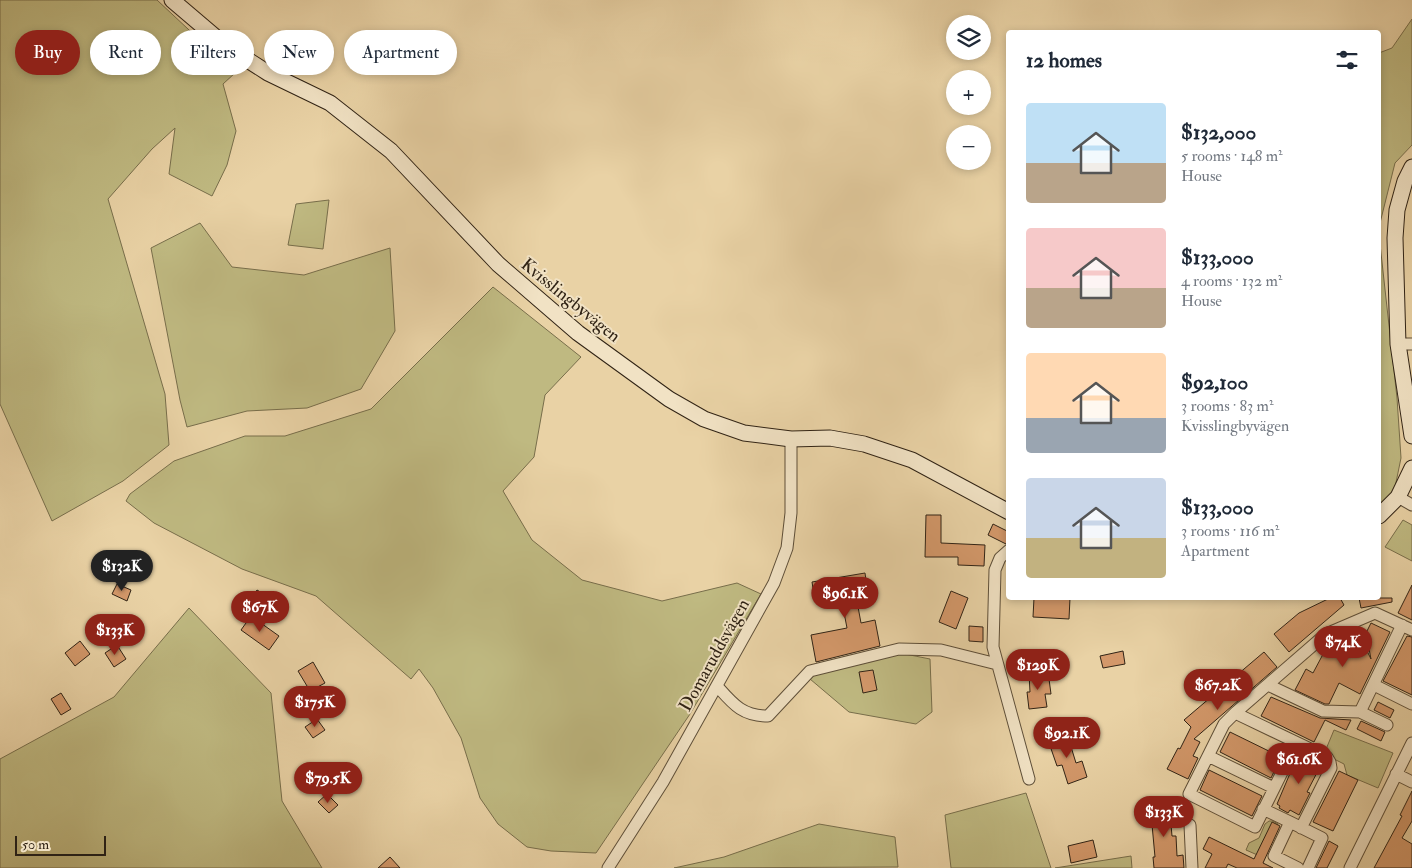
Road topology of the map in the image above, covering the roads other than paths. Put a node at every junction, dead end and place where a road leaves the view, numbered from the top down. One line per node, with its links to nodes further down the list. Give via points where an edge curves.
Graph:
1 (172, 0): 5 (street, Kvisslingbyvägen, via 226,46 268,73 330,103 391,152 498,264 578,333 669,399 704,420 744,433)
2 (1412, 167): 3 (street, via 1397,210 1394,238)
3 (1405, 344): 4 (street)
4 (1412, 436)
5 (791, 439): 9 (street, Kvisslingbyvägen, via 830,438 864,444 912,460); 16 (street, Domaruddsvägen, via 791,513 787,548 774,583)
6 (1412, 468): 7 (street)
7 (1398, 497): 8 (street); 10 (street)
8 (1412, 505)
9 (1006, 510)
10 (1381, 514)
11 (1006, 553): 13 (street, via 995,570 993,648)
12 (1407, 628): 14 (street, via 1376,613 1326,634); 15 (street)
13 (997, 664): 16 (street, via 941,650 900,649 810,671 768,716 756,716 737,709); 25 (street)
14 (1268, 684): 18 (street, via 1323,711); 19 (street)
15 (1374, 685): 17 (street); 18 (street)
16 (717, 686): 32 (street, Domaruddsvägen, via 663,782)
17 (1412, 704)
18 (1360, 712): 20 (street)
19 (1235, 713): 22 (street); 23 (street, via 1224,724)
20 (1387, 725)
21 (1412, 743): 24 (street)
22 (1296, 744): 27 (street); 31 (street, via 1327,757 1331,768)
23 (1208, 756): 27 (street); 28 (street, via 1189,794 1255,827)
24 (1396, 774): 26 (street); 36 (street)
25 (1029, 778)
26 (1412, 782)
27 (1274, 788): 28 (street)
28 (1263, 809): 29 (street)
29 (1290, 822): 31 (street); 34 (street, via 1274,856)
30 (1190, 825): 33 (street)
31 (1301, 828): 35 (street, via 1322,838)
32 (608, 868)
33 (1192, 868)
34 (1298, 868)
35 (1308, 868)
36 (1350, 868)

